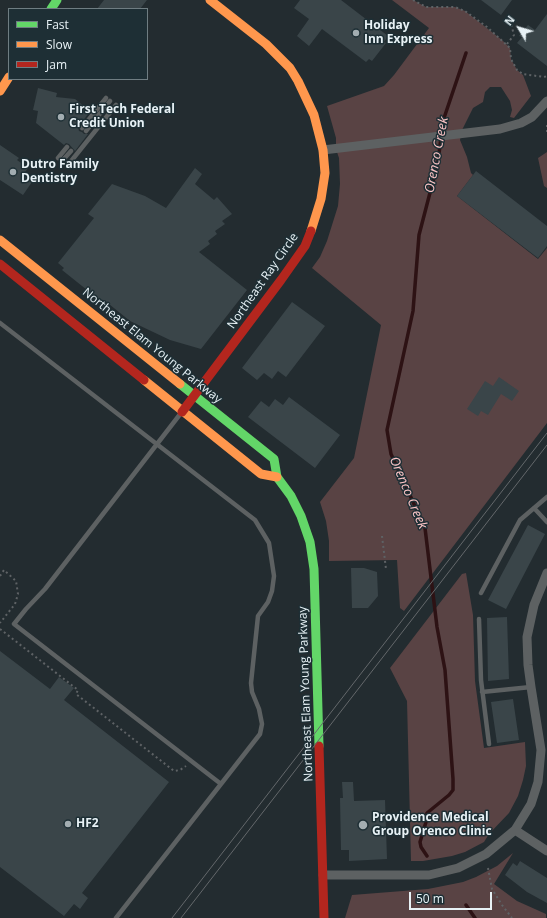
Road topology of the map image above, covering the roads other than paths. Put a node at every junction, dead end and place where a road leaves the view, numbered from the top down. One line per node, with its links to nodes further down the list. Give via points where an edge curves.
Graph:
1 (58, 0): 3 (main road)
2 (210, 0): 11 (main road, Northeast Ray Circle, via 266,44 290,68 314,115)
3 (52, 8)
4 (8, 79): 5 (main road)
5 (0, 91)
6 (108, 99): 9 (lane)
7 (547, 102): 11 (street, via 521,124 500,129)
8 (116, 105): 13 (lane)
9 (84, 130)
10 (69, 149): 12 (lane)
11 (323, 150): 17 (main road, Northeast Ray Circle, via 325,173 321,198 305,246)
12 (60, 159)
13 (68, 165)
14 (0, 240): 17 (main road, Northeast Elam Young Parkway)
15 (0, 264): 18 (main road)
16 (0, 323): 19 (lane)
17 (194, 396): 18 (main road, Northeast Ray Circle); 20 (main road, Northeast Elam Young Parkway, via 274,459)
18 (182, 412): 19 (lane); 20 (main road, via 261,474)
19 (157, 444): 30 (lane, via 255,520 269,543 272,557 272,591 258,616 251,683 262,724 260,734); 30 (lane, via 45,589 14,624)
20 (277, 477): 33 (main road, Northeast Elam Young Parkway, via 301,516 313,555)
21 (547, 497): 22 (lane)
22 (534, 508): 23 (lane); 25 (lane, via 520,520)
23 (547, 522)
24 (547, 573): 27 (street, via 534,605 527,637)
25 (481, 593)
26 (479, 619): 28 (lane)
27 (531, 687): 28 (lane); 31 (street, via 541,750 538,782 531,804)
28 (482, 692): 29 (lane)
29 (489, 744)
30 (221, 784): 34 (lane)
31 (515, 830): 32 (street); 33 (street, via 486,854 458,868 429,875)
32 (547, 851)
33 (323, 875): 35 (main road, Northeast Elam Young Parkway)
34 (116, 918)
35 (324, 918)

